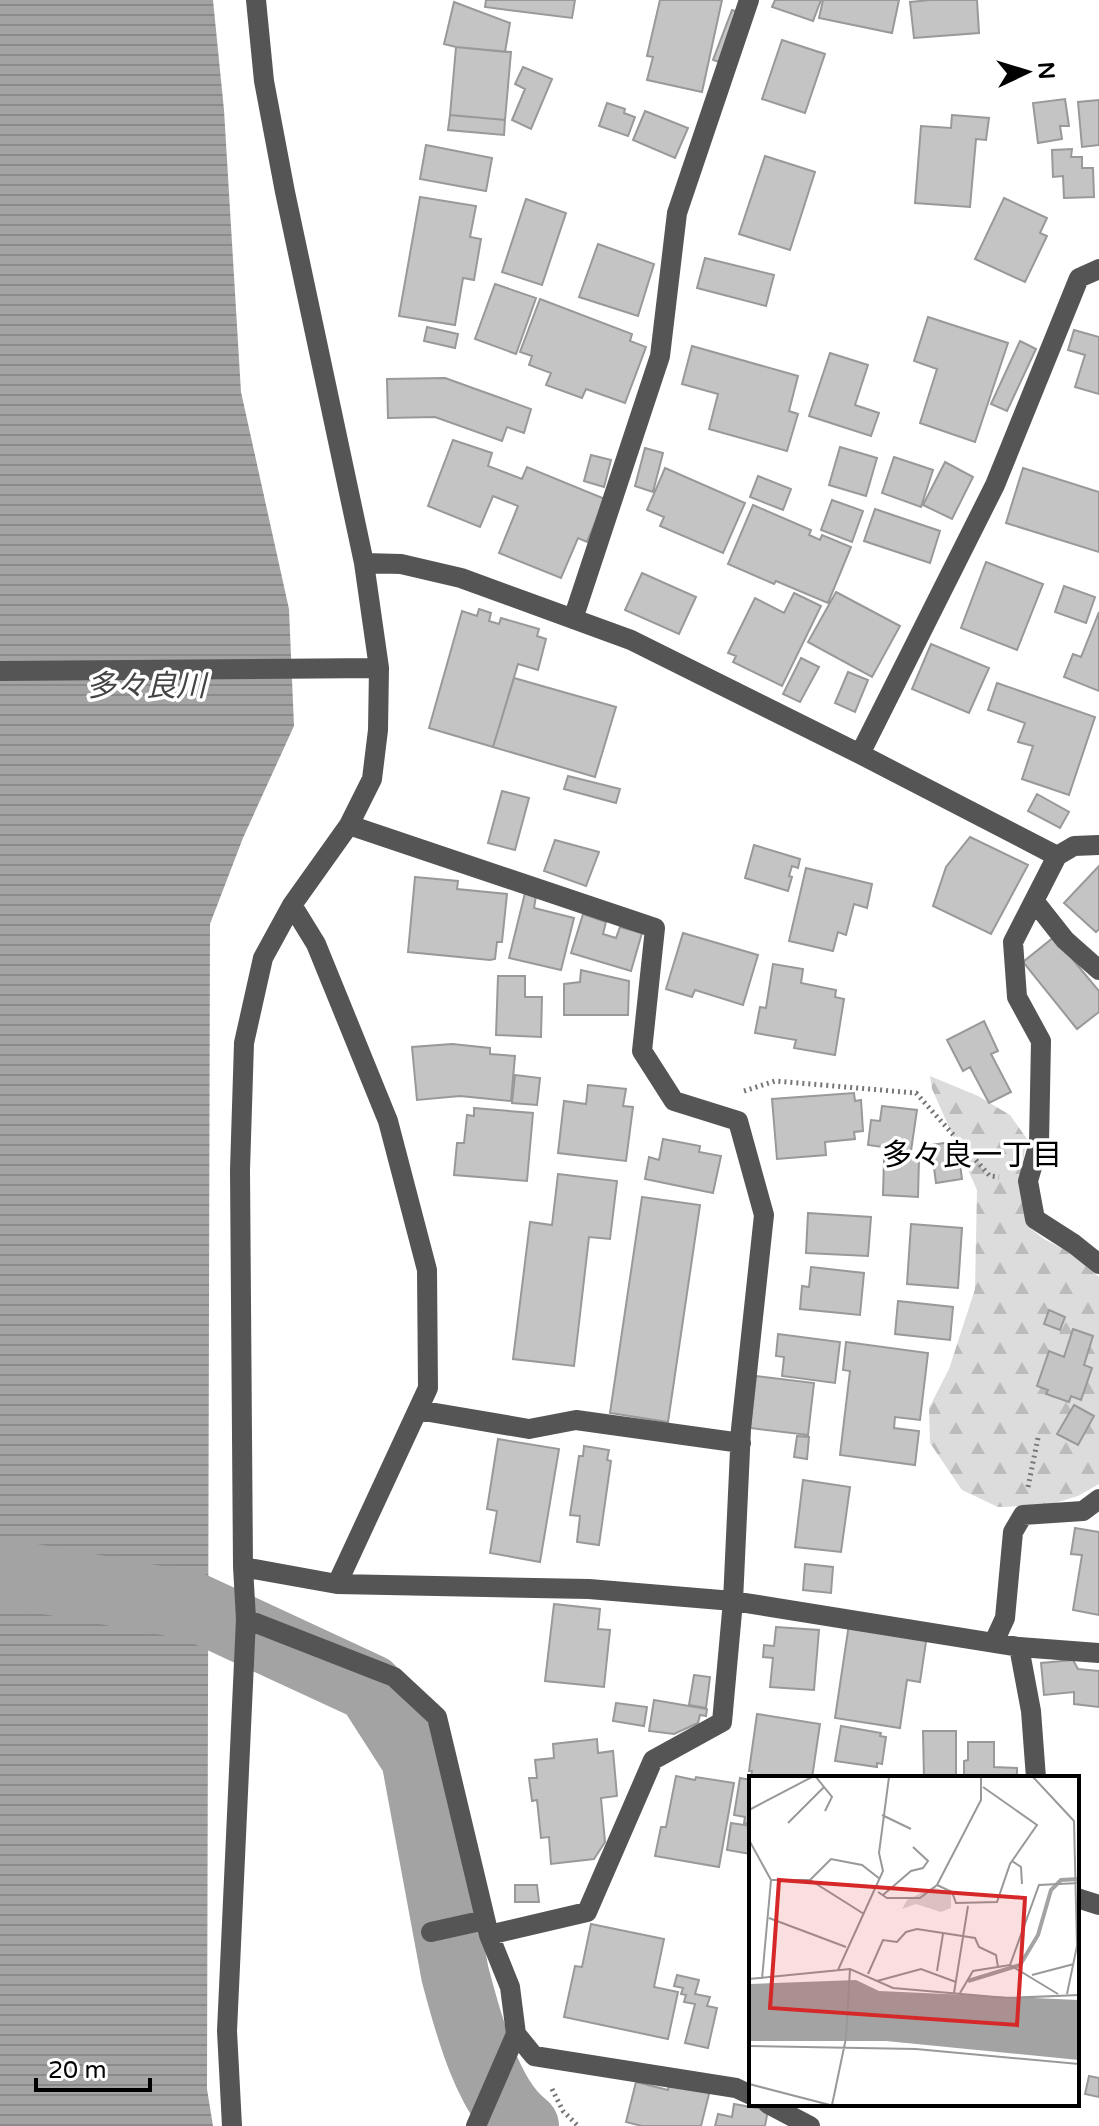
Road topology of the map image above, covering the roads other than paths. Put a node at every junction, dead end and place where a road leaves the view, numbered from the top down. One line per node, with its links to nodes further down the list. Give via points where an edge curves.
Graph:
1 (256, 0): 4 (street, via 266,95)
2 (749, 0): 5 (street, via 677,213 660,356)
3 (1099, 269): 8 (street, via 1079,278 995,485)
4 (364, 563): 5 (street, via 401,564 461,578); 6 (street)
5 (573, 619): 8 (street, via 631,640)
6 (379, 668): 7 (street); 9 (street, via 372,779)
7 (0, 671)
8 (860, 754): 11 (street)
9 (349, 825): 13 (street); 17 (street, via 655,928 642,1051 674,1101 738,1121 764,1215)
10 (1099, 845): 11 (street, via 1074,846)
11 (1057, 856): 12 (street)
12 (1035, 902): 14 (street, via 1065,940); 15 (street, via 1013,942 1017,997 1041,1041 1039,1143 1028,1181 1035,1219)
13 (292, 905): 16 (street, via 316,944 388,1121 427,1270 428,1388); 19 (street, via 263,958 244,1043)
14 (1099, 970)
15 (1099, 1264)
16 (418, 1410): 17 (street, via 529,1429 576,1420); 20 (street)
17 (741, 1443): 21 (street)
18 (1099, 1499): 23 (street, via 1083,1511 1023,1515 1013,1532 1005,1618)
19 (243, 1567): 20 (street); 22 (street)
20 (337, 1584): 21 (street, via 589,1589)
21 (733, 1601): 23 (street); 29 (street, via 722,1722 653,1760 587,1912)
22 (246, 1619): 29 (street, via 394,1677 437,1717); 34 (street, via 227,2031)
23 (994, 1642): 24 (street)
24 (1019, 1647): 25 (street); 26 (street)
25 (1099, 1653)
26 (1036, 1776)
27 (1079, 1899): 28 (street)
28 (1099, 1905)
29 (487, 1928): 30 (street); 31 (street, via 510,1987)
30 (431, 1932)
31 (516, 2034): 32 (street, via 534,2056); 35 (street)
32 (749, 2094)
33 (772, 2106): 36 (street)
34 (232, 2126)
35 (476, 2126)
36 (810, 2126)

